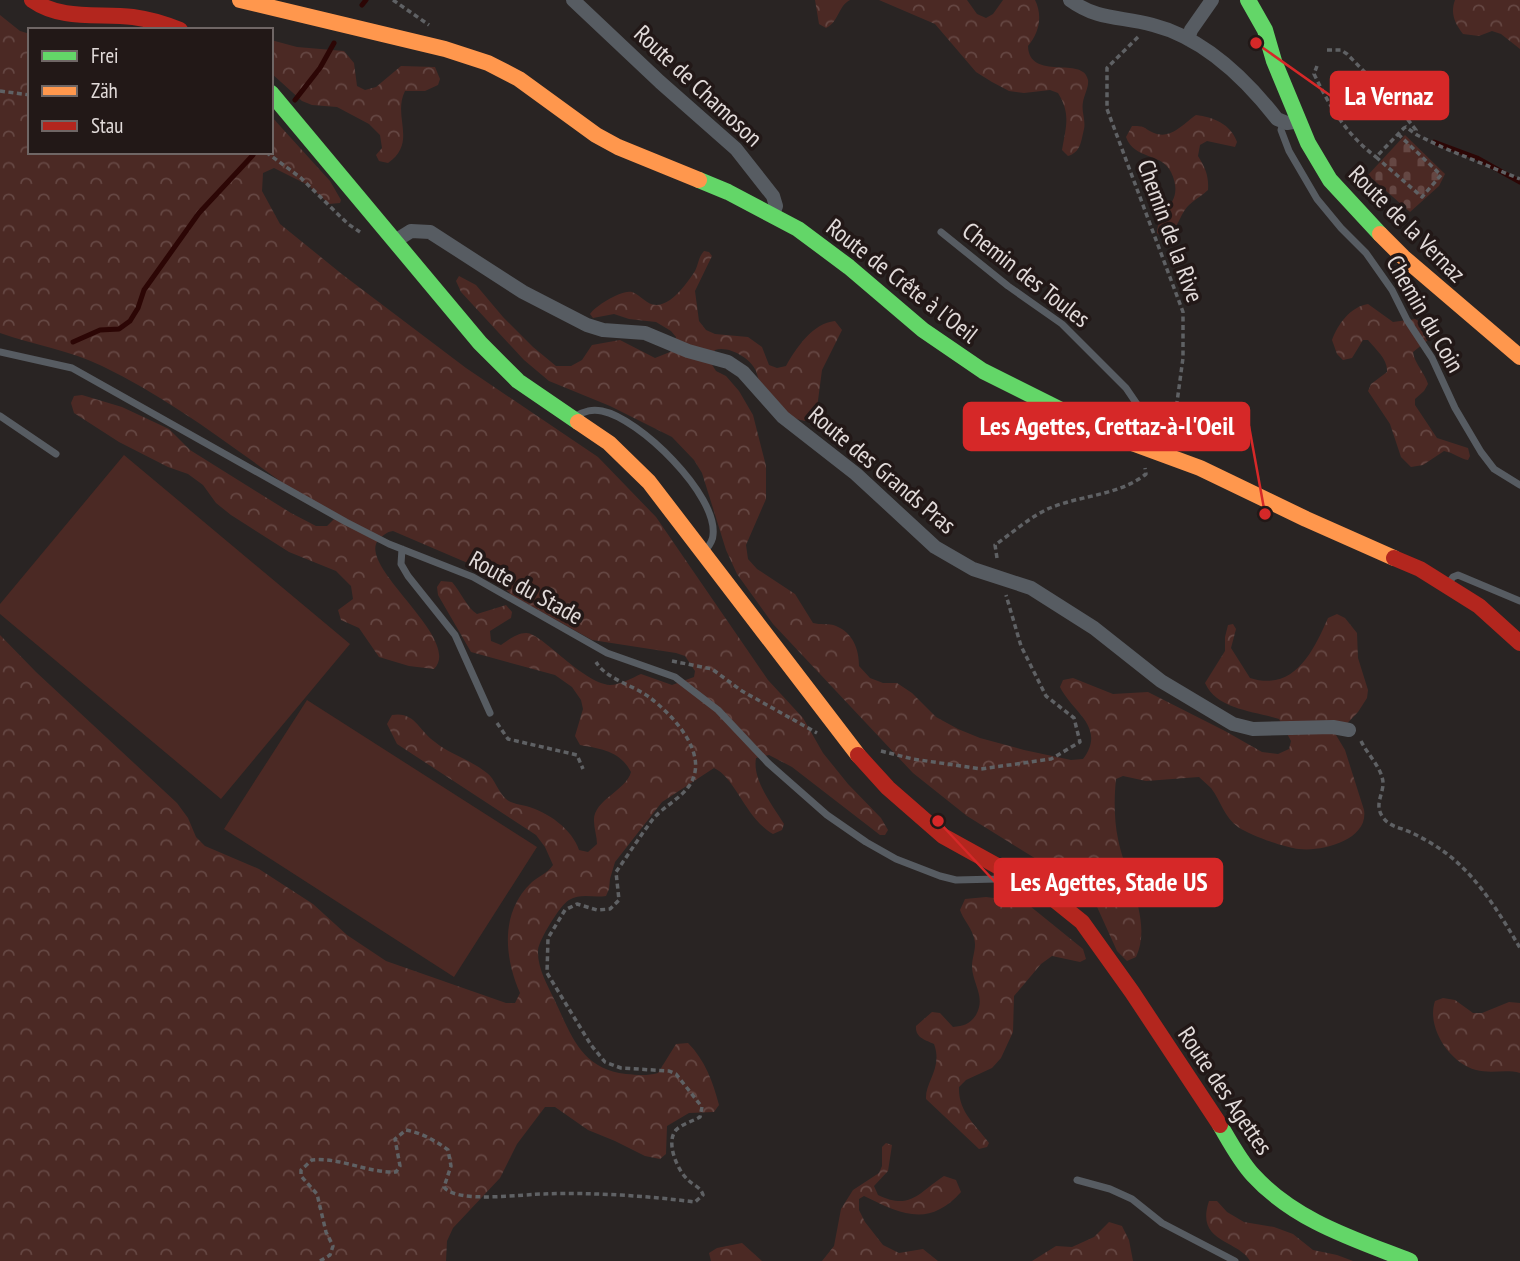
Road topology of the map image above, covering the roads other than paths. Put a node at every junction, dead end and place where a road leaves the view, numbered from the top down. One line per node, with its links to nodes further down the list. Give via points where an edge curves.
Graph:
1 (32, 0): 8 (street, via 58,12 137,18)
2 (240, 0): 13 (street, Route de Crête à l'Oeil, via 488,63 618,147)
3 (573, 0): 13 (street, Route de Chamoson, via 736,149 773,196)
4 (1070, 0): 9 (street, via 1094,15 1155,25)
5 (1212, 0): 9 (street)
6 (1230, 0): 10 (street, Route de la Vernaz)
7 (1248, 0): 10 (street, Route de la Vernaz, via 1268,37)
8 (173, 28)
9 (1188, 39): 12 (street, via 1207,49)
10 (1274, 61): 12 (street, Route de la Vernaz)
11 (273, 95): 15 (street)
12 (1291, 122): 17 (street, Route de la Vernaz, via 1356,210 1425,277); 22 (lane, Chemin du Coin, via 1281,130 1317,199 1392,290 1493,469)
13 (774, 214): 20 (street, Route de Crête à l'Oeil, via 849,267 959,356 1100,430)
14 (941, 232): 20 (lane, Chemin des Toules, via 1062,324 1126,388 1156,432)
15 (391, 237): 19 (street, via 509,373); 29 (street, Route des Grands Pras, via 430,232 523,292 587,325 645,333 728,362 743,372 783,417 856,474 935,547 973,569 1031,588 1094,628 1161,681 1233,724 1252,729)
16 (0, 352): 23 (lane, Route du Stade, via 72,368 345,522)
17 (1520, 357)
18 (0, 416): 21 (lane)
19 (574, 417): 24 (street, via 635,467); 24 (lane, via 587,410 604,411 628,422 676,463 697,487 711,516 713,537)
20 (1162, 452): 25 (street, Route de Crête à l'Oeil)
21 (56, 454)
22 (1520, 485)
23 (402, 549): 28 (lane, via 401,564 455,635); 30 (lane, Route du Stade, via 473,578 594,647 675,677 718,710 827,815 896,859 956,880 997,879)
24 (704, 554): 30 (street, via 846,742 888,788 955,844)
25 (1447, 584): 26 (lane, via 1458,575); 27 (street, Route de Crête à l'Oeil, via 1489,613)
26 (1520, 601)
27 (1520, 643)
28 (490, 713)
29 (1349, 730)
30 (1004, 870): 33 (street, Route des Agettes, via 1046,893 1076,915 1093,935 1265,1188 1318,1224)
31 (1077, 1180): 32 (lane, via 1132,1199 1162,1223)
32 (1235, 1261)
33 (1410, 1261)

